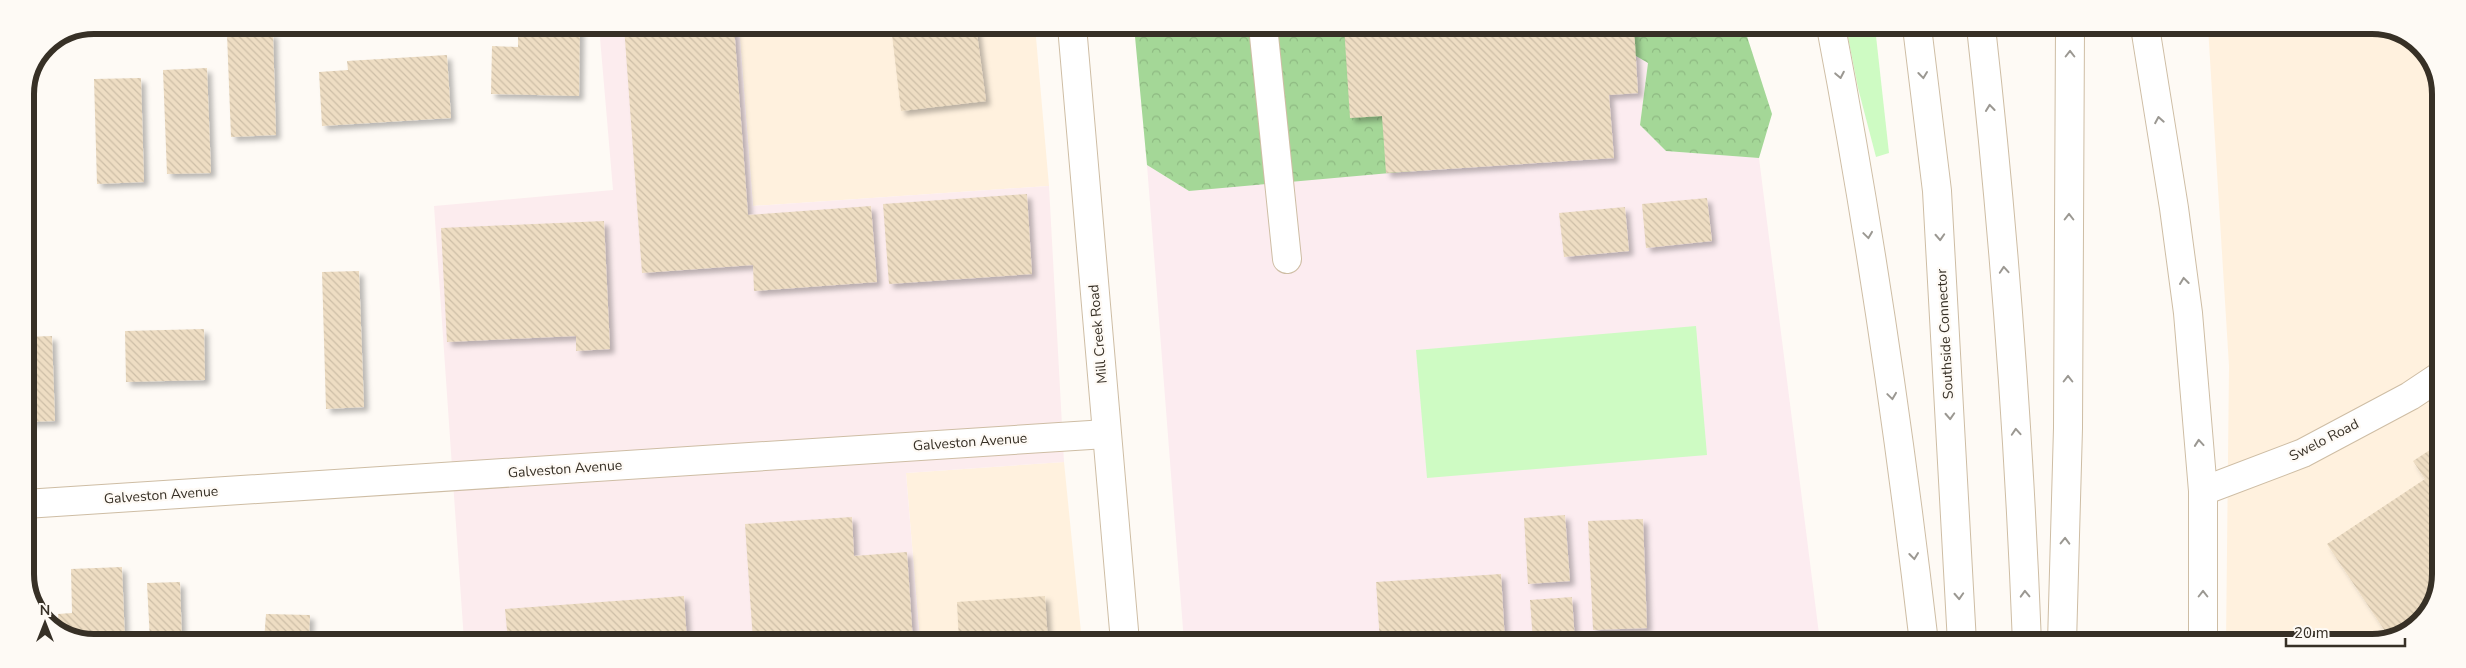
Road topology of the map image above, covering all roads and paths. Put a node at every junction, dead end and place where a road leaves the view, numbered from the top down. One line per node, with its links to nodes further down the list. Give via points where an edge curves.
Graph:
1 (1073, 34): 10 (main road, Mill Creek Road)
2 (1264, 34): 8 (main road)
3 (1832, 34): 14 (main road, one-way to 14, via 1860,183 1911,529)
4 (1918, 34): 15 (main road, Southside Connector, one-way to 15, via 1937,191)
5 (1982, 34): 16 (main road, one-way to 5, via 1998,174)
6 (2070, 34): 17 (main road, one-way to 6, via 2068,419)
7 (2146, 34): 11 (main road, one-way to 7, via 2188,313)
8 (1287, 259)
9 (2432, 381): 11 (main road, Swelo Road, via 2303,453)
10 (1106, 434): 12 (main road, Galveston Avenue); 13 (main road, Mill Creek Road)
11 (2203, 491): 18 (main road, one-way to 11)
12 (34, 503)
13 (1124, 634)
14 (1923, 634)
15 (1962, 634)
16 (2027, 634)
17 (2062, 634)
18 (2203, 634)

